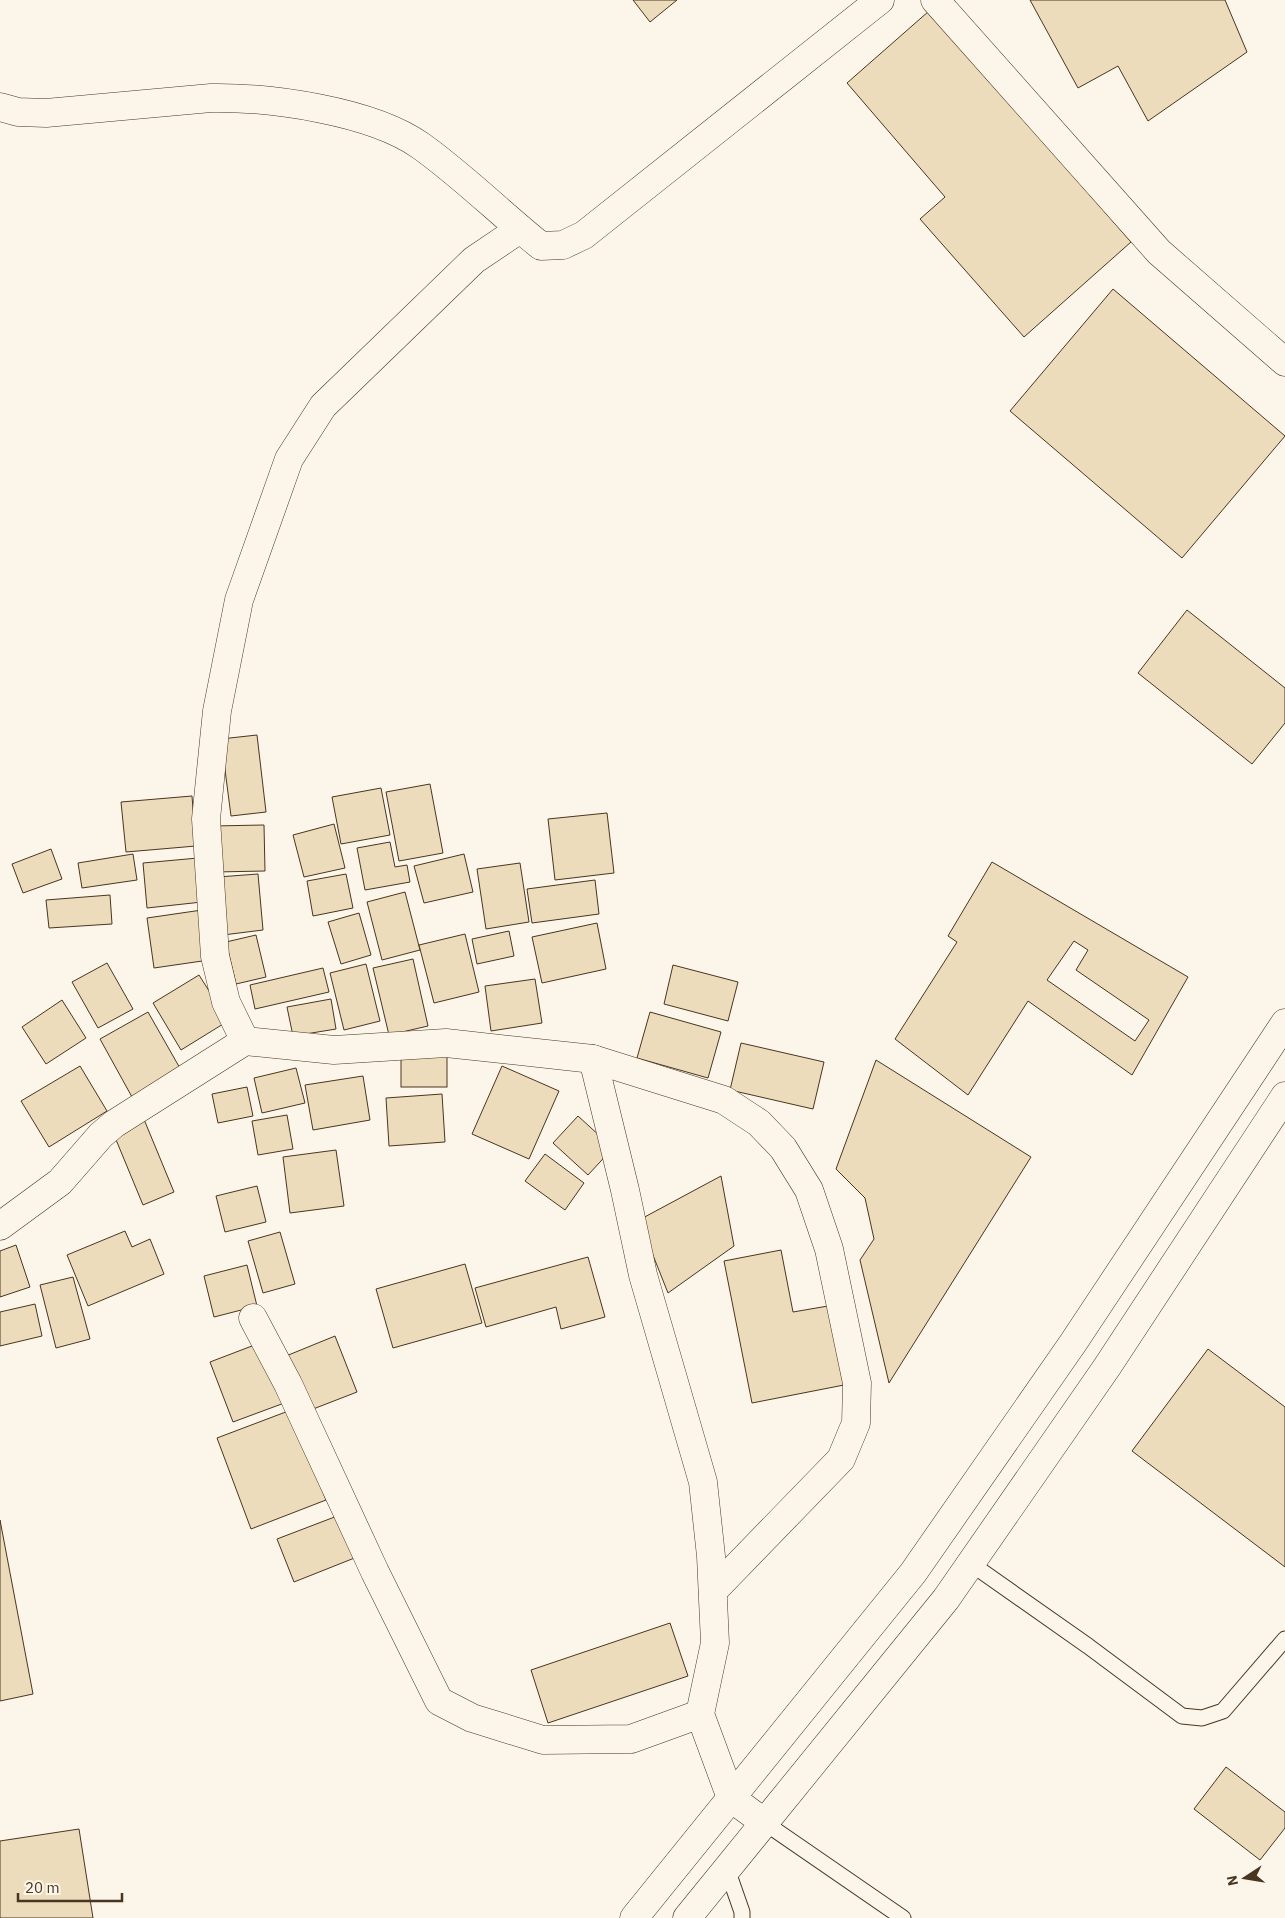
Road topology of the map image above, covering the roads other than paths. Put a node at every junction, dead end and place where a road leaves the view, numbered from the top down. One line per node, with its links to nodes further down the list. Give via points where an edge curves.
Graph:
1 (880, 0): 4 (main road, via 584,236 564,245 541,246)
2 (935, 0): 5 (main road, via 1159,252)
3 (0, 107): 4 (main road, via 18,112 46,113 236,98 331,111 396,132 420,145)
4 (520, 229): 7 (main road, via 474,260 323,406 289,459 239,600 217,711 206,819 215,956 226,1002)
5 (1285, 362)
6 (1285, 1023): 16 (main road, via 1073,1343 913,1573)
7 (245, 1041): 8 (main road, via 334,1050 446,1042); 10 (main road, via 114,1124 60,1182)
8 (593, 1059): 13 (main road, via 643,1275 703,1482); 13 (main road, via 724,1100 760,1123 783,1148 809,1190 829,1249 857,1382 856,1423 841,1458)
9 (1285, 1096): 12 (main road, via 1107,1367)
10 (0, 1226)
11 (253, 1318): 15 (main road, via 288,1384 439,1701 472,1718 543,1740 631,1738)
12 (970, 1563): 14 (lane, via 1182,1716 1202,1718 1223,1711); 17 (main road, via 946,1599)
13 (713, 1591): 15 (main road, via 715,1643)
14 (1285, 1639)
15 (700, 1714): 16 (main road)
16 (731, 1798): 17 (main road); 19 (main road)
17 (764, 1823): 18 (main road); 22 (lane)
18 (727, 1869): 20 (main road); 21 (lane)
19 (634, 1918)
20 (688, 1918)
21 (742, 1918)
22 (903, 1918)

